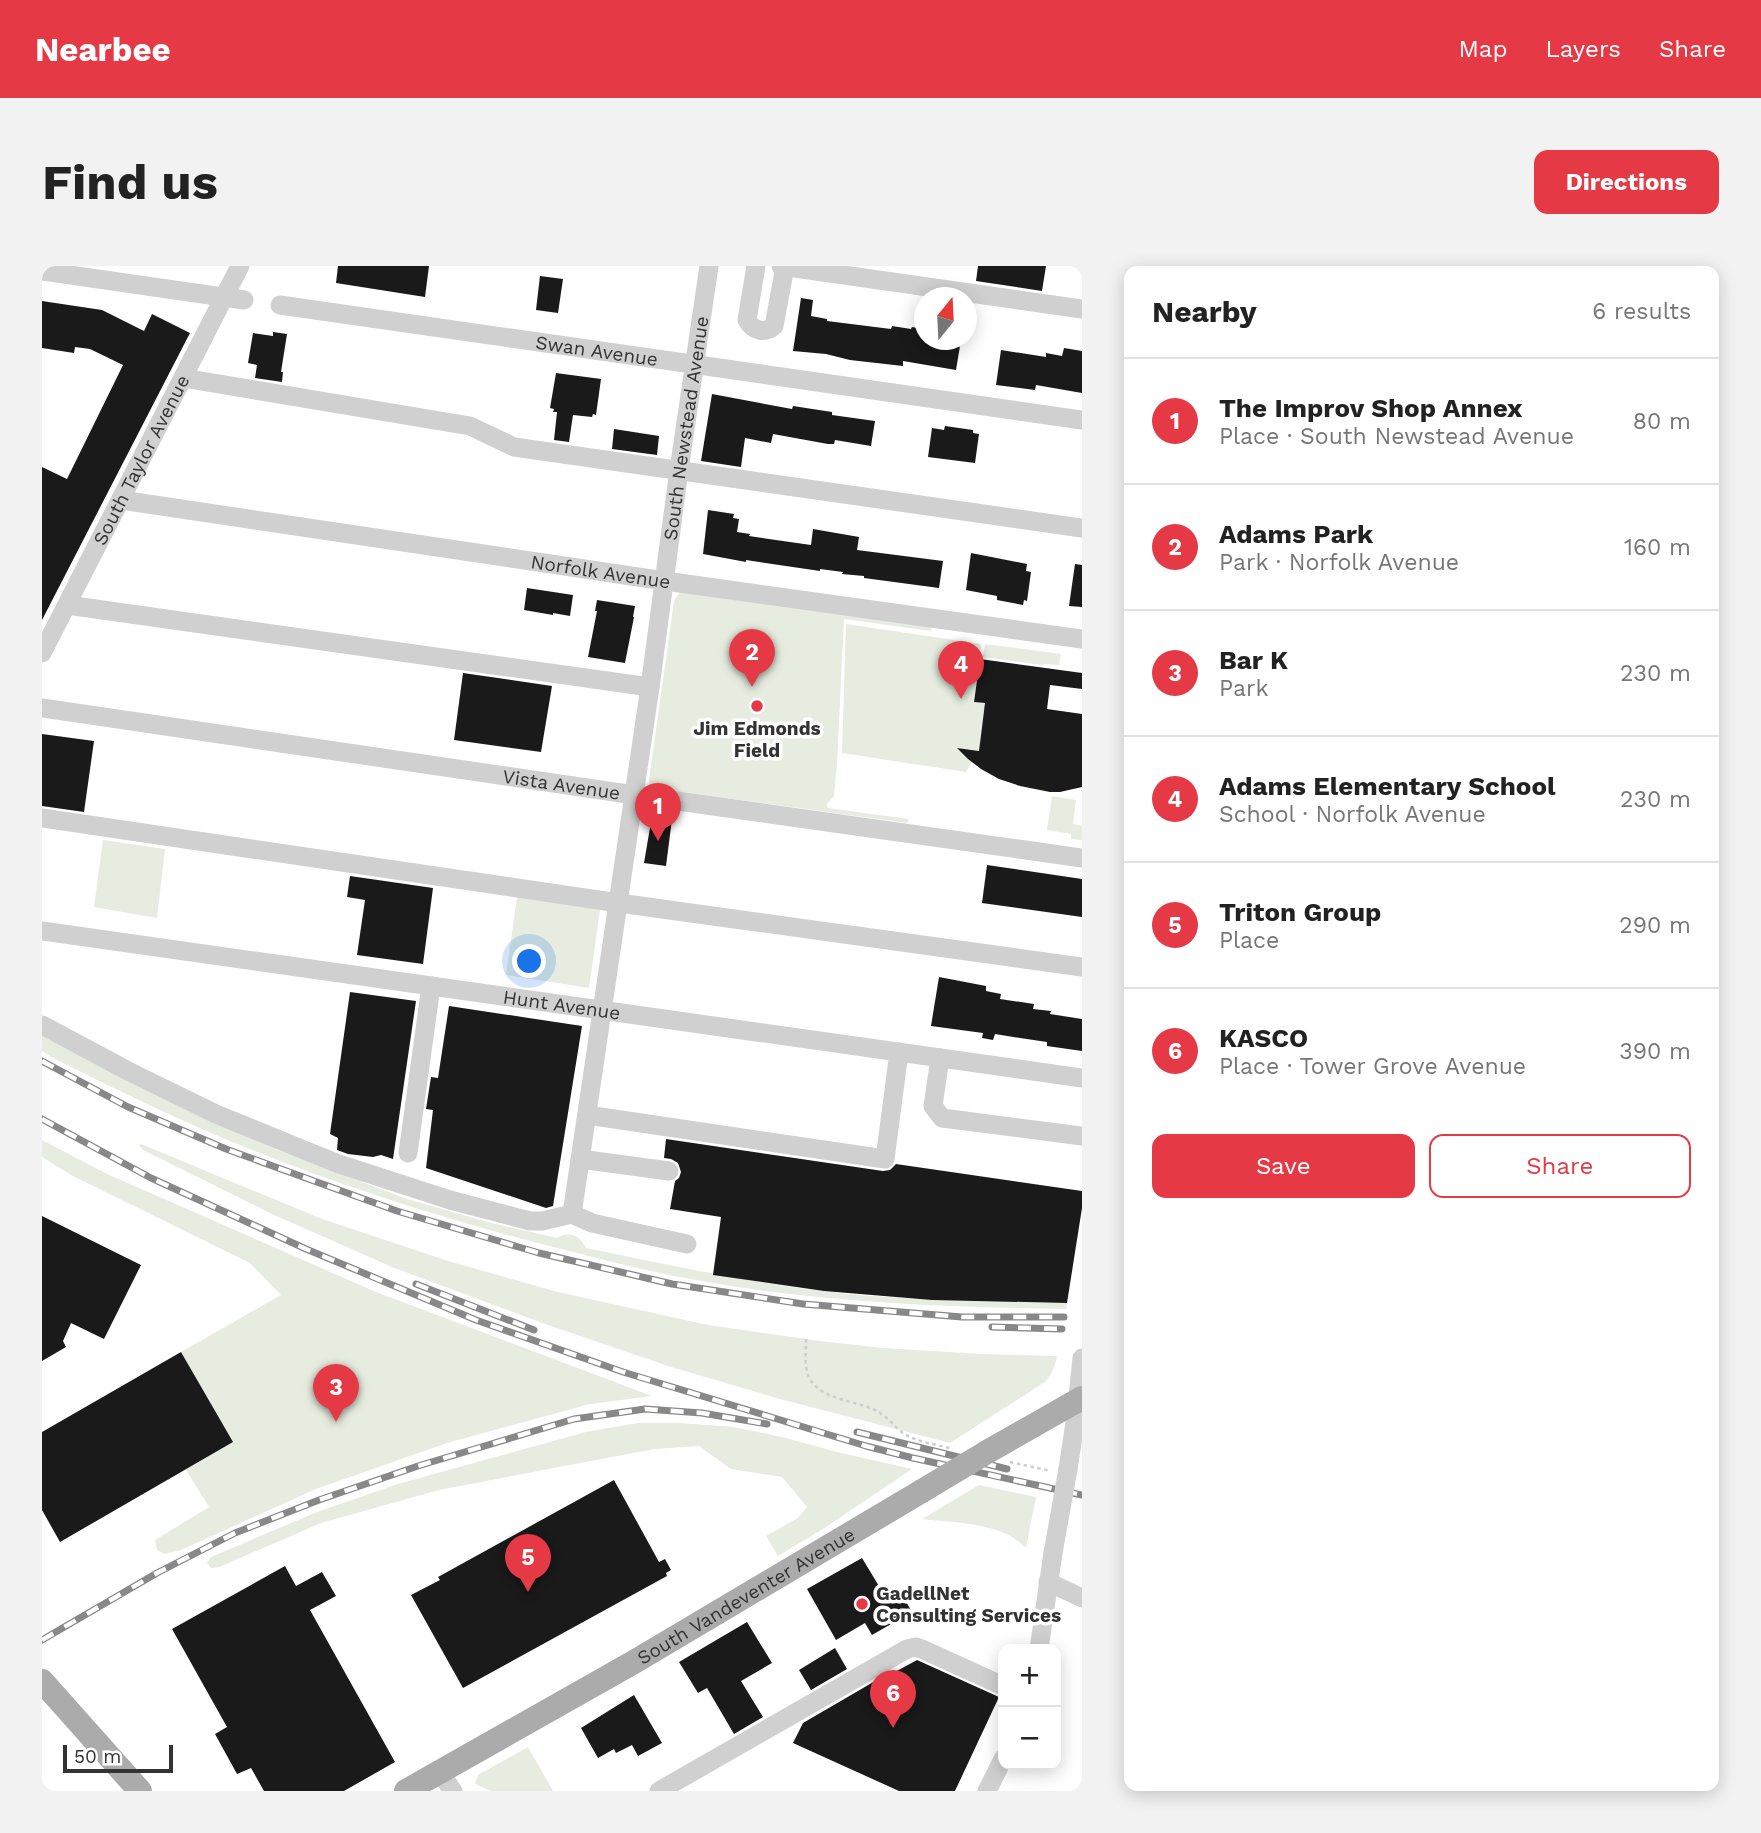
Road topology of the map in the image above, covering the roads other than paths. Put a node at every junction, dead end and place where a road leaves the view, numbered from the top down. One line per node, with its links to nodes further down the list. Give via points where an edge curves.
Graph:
1 (240, 266): 6 (street, South Taylor Avenue)
2 (709, 266): 10 (street, South Newstead Avenue)
3 (756, 266): 4 (street, via 747,320 762,331 775,326)
4 (783, 266): 9 (street)
5 (42, 271): 6 (street)
6 (223, 297): 7 (street); 11 (street, South Taylor Avenue)
7 (244, 300)
8 (280, 305): 10 (street, Swan Avenue)
9 (1082, 309)
10 (695, 364): 12 (street, Swan Avenue); 13 (street, South Newstead Avenue)
11 (183, 378): 13 (street, via 470,426 514,447); 14 (street, South Taylor Avenue)
12 (1082, 420)
13 (679, 470): 15 (street); 16 (street, South Newstead Avenue)
14 (121, 500): 16 (street, Norfolk Avenue); 17 (street, South Taylor Avenue)
15 (1082, 528)
16 (665, 581): 18 (street, Norfolk Avenue); 20 (street, South Newstead Avenue)
17 (67, 605): 19 (street, South Taylor Avenue); 20 (street)
18 (1082, 639)
19 (42, 653)
20 (650, 687): 22 (street, South Newstead Avenue)
21 (42, 708): 22 (street, Vista Avenue)
22 (635, 795): 24 (street, Vista Avenue); 25 (street, South Newstead Avenue)
23 (42, 818): 25 (street)
24 (1082, 858)
25 (619, 903): 27 (street); 29 (street, South Newstead Avenue)
26 (42, 931): 28 (street, Hunt Avenue)
27 (1082, 967)
28 (430, 986): 29 (street, Hunt Avenue); 36 (street)
29 (602, 1010): 31 (street, Hunt Avenue); 34 (street, South Newstead Avenue)
30 (42, 1025): 39 (street, via 216,1114 339,1164 530,1221)
31 (899, 1052): 32 (street, Hunt Avenue); 34 (street, via 885,1159)
32 (940, 1058): 33 (street, Hunt Avenue); 35 (street, via 933,1106 942,1118)
33 (1082, 1078)
34 (587, 1115): 37 (street, South Newstead Avenue)
35 (1082, 1136)
36 (408, 1153)
37 (580, 1159): 38 (street); 39 (street, South Newstead Avenue)
38 (669, 1171)
39 (572, 1214): 40 (street, via 592,1223)
40 (687, 1244)
41 (1082, 1358): 42 (street)
42 (1079, 1399): 43 (street, bridge, via 1062,1471); 49 (main road, South Vandeventer Avenue, bridge, via 994,1456 880,1517 634,1662)
43 (1048, 1582): 44 (street); 45 (street)
44 (1082, 1598)
45 (1040, 1644)
46 (42, 1681): 50 (main road)
47 (998, 1684): 52 (street, via 924,1650 907,1648)
48 (998, 1769): 53 (street)
49 (446, 1782): 51 (main road, South Vandeventer Avenue)
50 (140, 1791)
51 (407, 1791)
52 (659, 1791)
53 (987, 1791)

